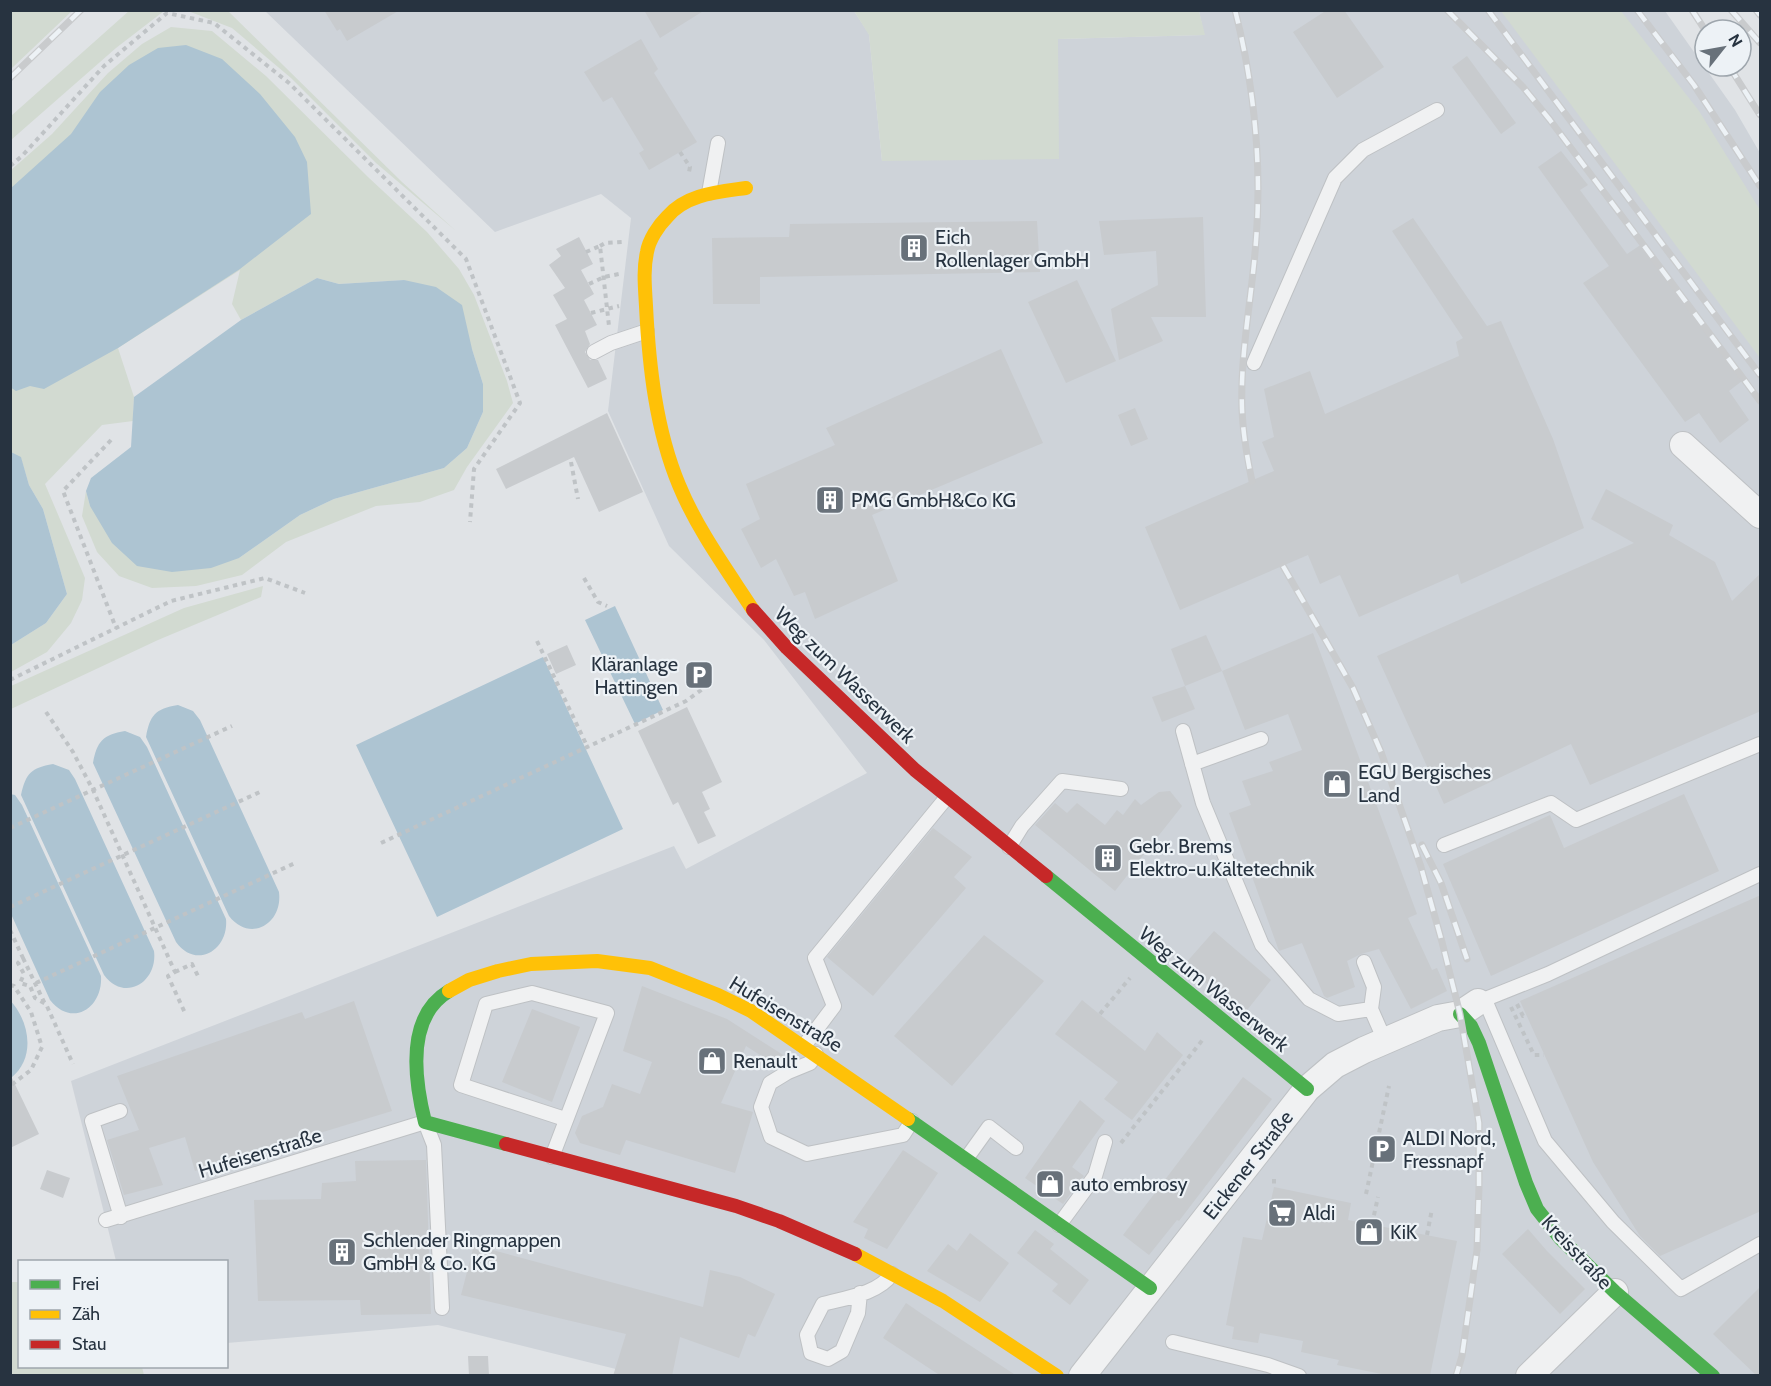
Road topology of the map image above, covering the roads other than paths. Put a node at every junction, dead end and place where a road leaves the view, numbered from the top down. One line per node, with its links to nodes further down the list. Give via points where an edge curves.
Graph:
1 (1437, 110): 7 (lane, via 1363,150 1335,178)
2 (718, 143): 4 (lane)
3 (746, 189): 4 (street, Weg zum Wasserwerk)
4 (709, 193): 5 (street, Weg zum Wasserwerk, via 685,202 668,215 647,249)
5 (647, 331): 6 (lane); 15 (street, Weg zum Wasserwerk, via 669,457 692,513 730,576 756,615 787,648)
6 (594, 352)
7 (1254, 363)
8 (1683, 446): 9 (street)
9 (1761, 515)
10 (1183, 731): 13 (lane)
11 (1261, 739): 13 (lane)
12 (1761, 744): 16 (lane, via 1576,820 1551,803)
13 (1192, 764): 21 (lane, via 1203,803 1262,945 1309,999 1338,1014)
14 (1121, 789): 17 (lane, via 1062,781 1022,826)
15 (947, 797): 17 (street, Weg zum Wasserwerk); 23 (lane, via 815,958 834,1006)
16 (1444, 845)
17 (1009, 847): 25 (street, Weg zum Wasserwerk)
18 (1761, 874): 20 (lane)
19 (1364, 962): 21 (lane, via 1374,987)
20 (1474, 1005): 22 (street, Eickener Straße); 37 (lane, via 1545,1141 1613,1222 1681,1289); 40 (street, Kreisstraße, via 1471,1026 1533,1212)
21 (1371, 1010): 22 (lane)
22 (1385, 1041): 25 (street, Eickener Straße, via 1335,1065)
23 (804, 1046): 24 (street, Hufeisenstraße); 29 (street, Hufeisenstraße, via 749,1010 650,968 595,960 541,962 471,978 449,991 430,1010 415,1059 417,1091)
24 (816, 1054): 28 (street, Hufeisenstraße); 28 (lane, via 810,1063 770,1083 761,1107 771,1137 807,1154 903,1135)
25 (1307, 1089): 39 (street, Eickener Straße)
26 (120, 1111): 34 (lane, via 92,1121)
27 (565, 1119): 27 (lane, via 607,1013 532,993 486,1004 461,1085); 32 (lane)
28 (912, 1121): 33 (street, Hufeisenstraße)
29 (425, 1122): 32 (street); 34 (lane, Hufeisenstraße); 42 (lane, via 434,1145)
30 (1105, 1142): 36 (lane, via 1095,1176)
31 (1016, 1148): 33 (lane, via 989,1126)
32 (552, 1157): 38 (street, via 771,1217)
33 (966, 1159): 36 (street, Hufeisenstraße)
34 (121, 1216): 35 (lane, Hufeisenstraße)
35 (106, 1220)
36 (1059, 1224): 39 (street, Hufeisenstraße)
37 (1761, 1244)
38 (893, 1273): 41 (lane, via 888,1281); 44 (street, via 963,1313)
39 (1150, 1288): 45 (street, Eickener Straße)
40 (1615, 1292): 47 (street); 48 (street, Kreisstraße)
41 (860, 1293): 41 (lane, via 823,1304 807,1335 811,1353 828,1359 842,1351 858,1313)
42 (442, 1308)
43 (1173, 1342): 46 (lane)
44 (1058, 1376)
45 (1082, 1376)
46 (1299, 1376)
47 (1529, 1376)
48 (1713, 1376)

